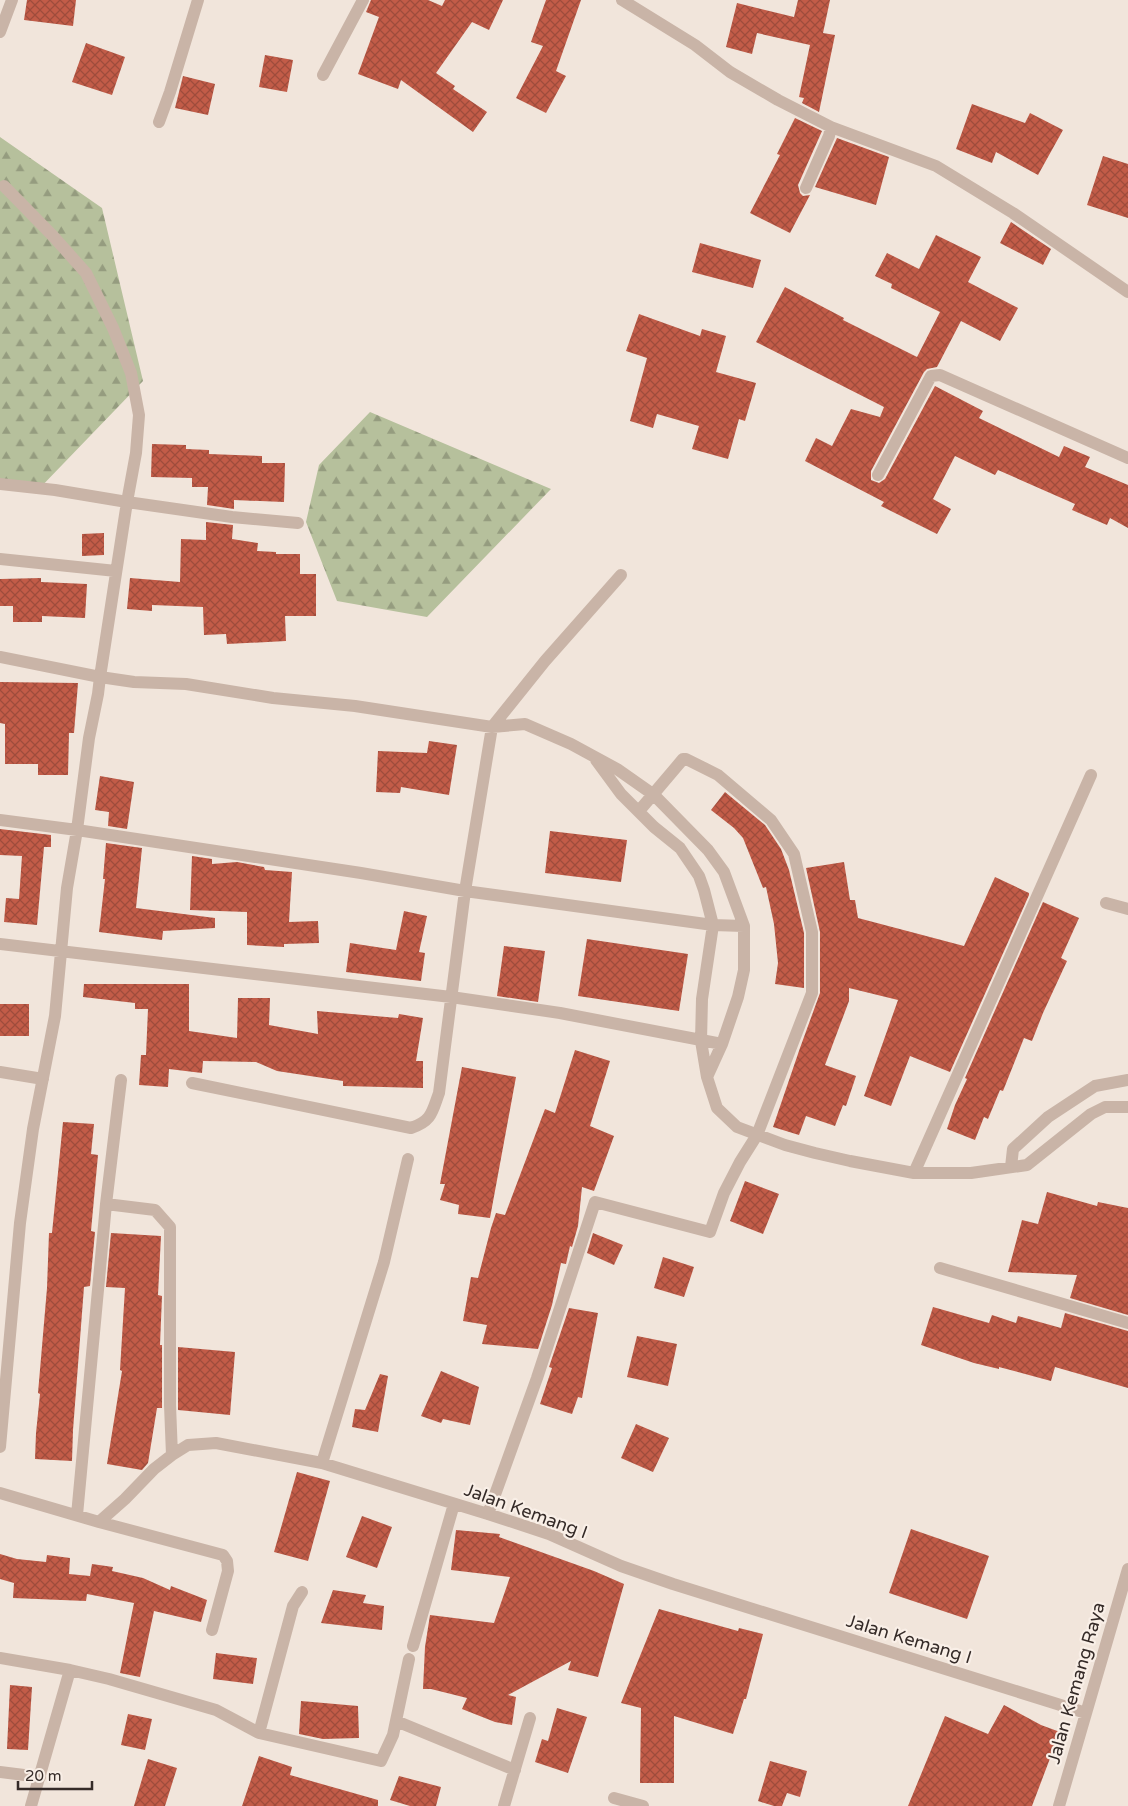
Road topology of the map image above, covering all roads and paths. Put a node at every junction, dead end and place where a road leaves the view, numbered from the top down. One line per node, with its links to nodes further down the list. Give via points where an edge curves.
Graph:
1 (12, 0): 5 (street)
2 (198, 0): 7 (street)
3 (363, 0): 6 (street)
4 (622, 0): 8 (street, via 695,45 730,72)
5 (0, 32)
6 (323, 75)
7 (158, 122)
8 (830, 126): 10 (street, via 829,136); 11 (street, via 936,166 1013,213)
9 (4, 186): 15 (street, via 86,273 114,328 131,373 139,415 136,453)
10 (806, 188)
11 (1128, 292)
12 (1128, 458): 13 (street, via 935,374 931,376)
13 (878, 475)
14 (0, 484): 15 (street)
15 (126, 502): 16 (street); 18 (street)
16 (298, 523)
17 (0, 559): 18 (street)
18 (116, 571): 21 (street)
19 (621, 574): 22 (street)
20 (0, 657): 21 (street)
21 (100, 677): 22 (street, via 186,684); 28 (street)
22 (492, 727): 23 (street, via 525,724); 29 (street)
23 (593, 756): 25 (street); 26 (street, via 621,794)
24 (1090, 775): 51 (street)
25 (654, 796): 26 (street); 33 (street, via 708,850 724,872); 48 (street, via 686,759 718,774 771,820 794,854 812,932 812,993)
26 (639, 811): 32 (street, via 680,848 698,876)
27 (0, 820): 28 (street)
28 (77, 830): 29 (street); 35 (street)
29 (465, 890): 32 (street); 36 (street)
30 (1106, 903): 31 (street)
31 (1128, 909)
32 (713, 924): 33 (street); 37 (street, via 702,999)
33 (744, 926): 38 (street, via 744,970)
34 (0, 944): 35 (street)
35 (61, 952): 36 (street); 41 (street, via 55,1016)
36 (451, 997): 37 (street, via 560,1013); 44 (street, via 439,1093 430,1117 423,1124 411,1128)
37 (701, 1041): 38 (street); 40 (street)
38 (722, 1044): 40 (street)
39 (0, 1072): 41 (street)
40 (707, 1077): 48 (street, via 717,1108 738,1127)
41 (43, 1079): 55 (street, via 20,1223)
42 (121, 1080): 52 (street)
43 (1128, 1080): 45 (street)
44 (192, 1083)
45 (1095, 1086): 46 (street); 50 (street, via 1048,1117 1013,1149)
46 (1105, 1106): 47 (street); 50 (street, via 1090,1114 1027,1165)
47 (1128, 1106)
48 (757, 1135): 51 (street, via 815,1153); 60 (street, via 724,1193 710,1232 595,1202)
49 (408, 1159): 57 (street, via 384,1262)
50 (1010, 1167): 51 (street, via 971,1173)
51 (914, 1173)
52 (106, 1204): 56 (street, via 155,1210 170,1227); 61 (street)
53 (940, 1268): 54 (street)
54 (1128, 1323)
55 (0, 1447)
56 (172, 1454): 57 (street, Jalan Kemang I, via 188,1445 216,1443); 62 (street, Jalan Kemang I)
57 (322, 1463): 59 (street, Jalan Kemang I)
58 (0, 1493): 61 (street)
59 (454, 1504): 60 (street, Jalan Kemang I); 67 (street)
60 (488, 1514): 71 (street, Jalan Kemang I, via 549,1534 664,1581)
61 (76, 1515): 62 (street)
62 (99, 1522): 66 (street, via 222,1555 228,1570)
63 (1128, 1569): 64 (street, Jalan Kemang Raya)
64 (1126, 1582): 71 (street, Jalan Kemang Raya)
65 (302, 1592): 74 (street, via 293,1606)
66 (212, 1630)
67 (413, 1646)
68 (0, 1658): 70 (street)
69 (410, 1660): 73 (street)
70 (70, 1670): 74 (street, via 216,1710); 77 (street)
71 (1086, 1713): 82 (street, Jalan Kemang Raya)
72 (530, 1718): 75 (street)
73 (396, 1721): 74 (street, via 381,1761); 75 (street)
74 (259, 1733)
75 (515, 1770): 80 (street)
76 (0, 1772): 77 (street)
77 (40, 1778): 79 (street)
78 (614, 1798): 81 (street)
79 (31, 1806)
80 (504, 1806)
81 (643, 1806)
82 (1059, 1806)

